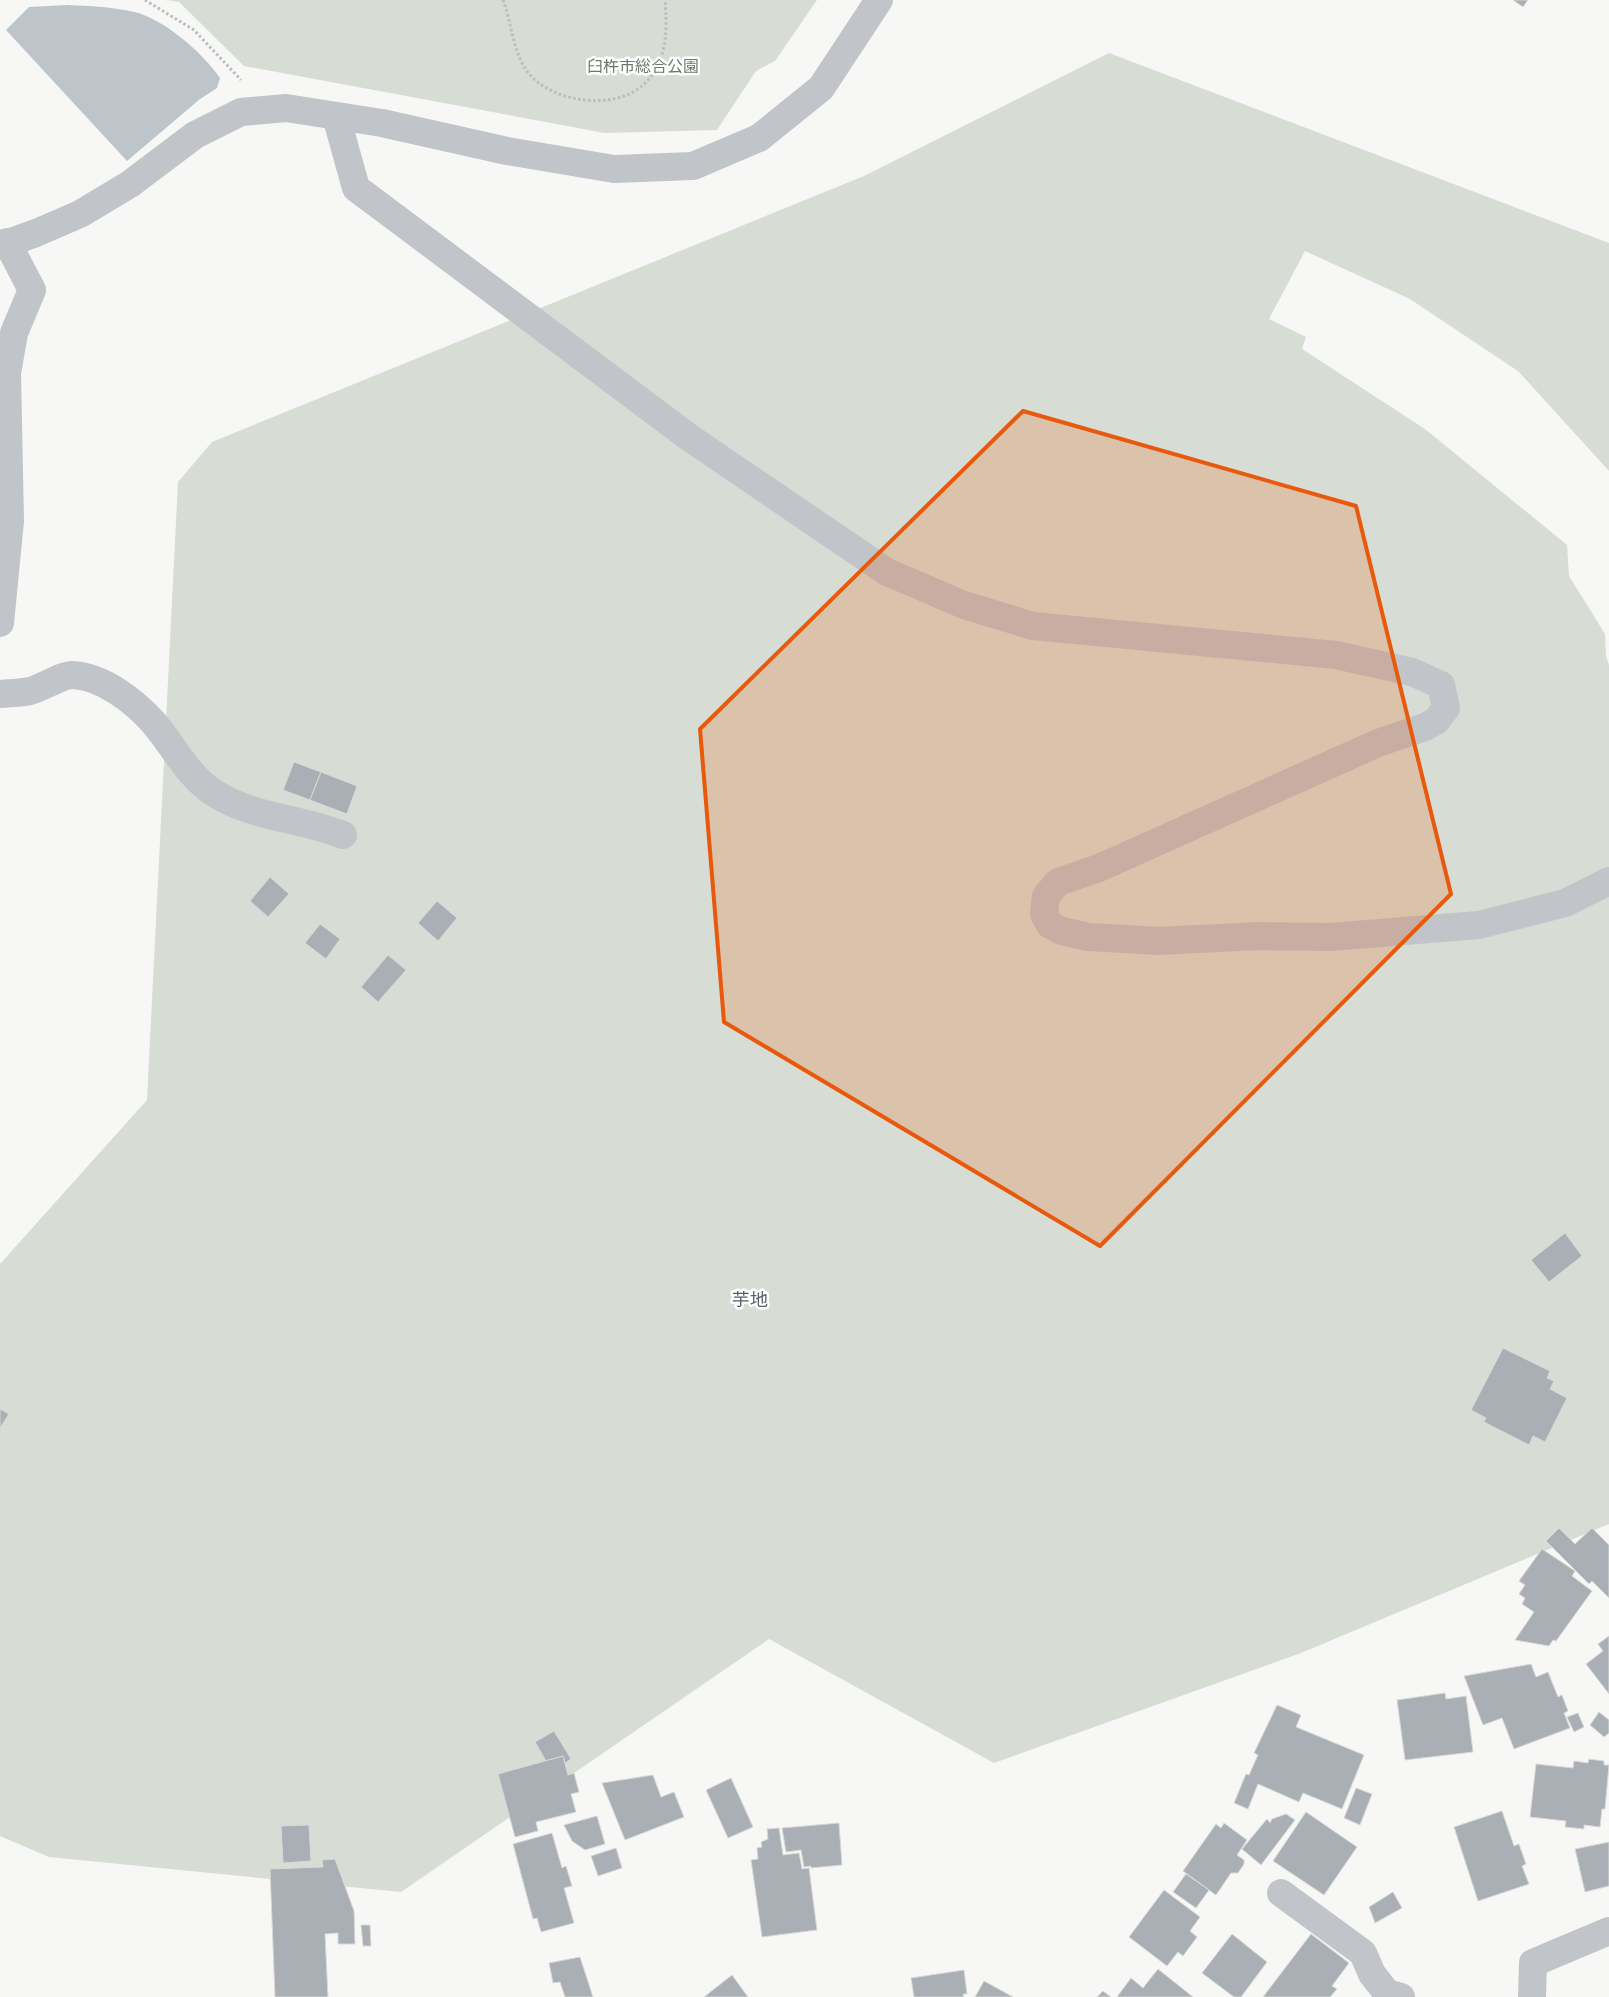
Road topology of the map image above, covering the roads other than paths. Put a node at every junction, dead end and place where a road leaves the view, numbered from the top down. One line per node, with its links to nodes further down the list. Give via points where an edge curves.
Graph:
1 (878, 0): 2 (street, via 821,88 759,138 693,166 614,169)
2 (336, 116): 3 (street, via 286,108 241,112 195,135 130,184 80,214); 7 (street, via 356,188 690,438 887,572 964,605 1033,626 1336,655 1412,672 1441,685 1446,708 1436,721 1378,743 1099,868 1058,882 1046,896 1044,914 1050,925 1088,937 1159,941 1259,936 1330,938 1479,925 1565,903)
3 (4, 244): 4 (street, via 32,290 14,333 7,373 10,521)
4 (0, 623)
5 (0, 694): 6 (street, via 29,691 70,675 88,678 107,686 153,722 188,771 225,799 250,811 307,822)
6 (343, 834)
7 (1609, 881)
8 (1281, 1892): 10 (street, via 1363,1953 1372,1974 1387,1993)
9 (1609, 1932): 11 (street, via 1534,1963)
10 (1401, 1997)
11 (1532, 1997)

